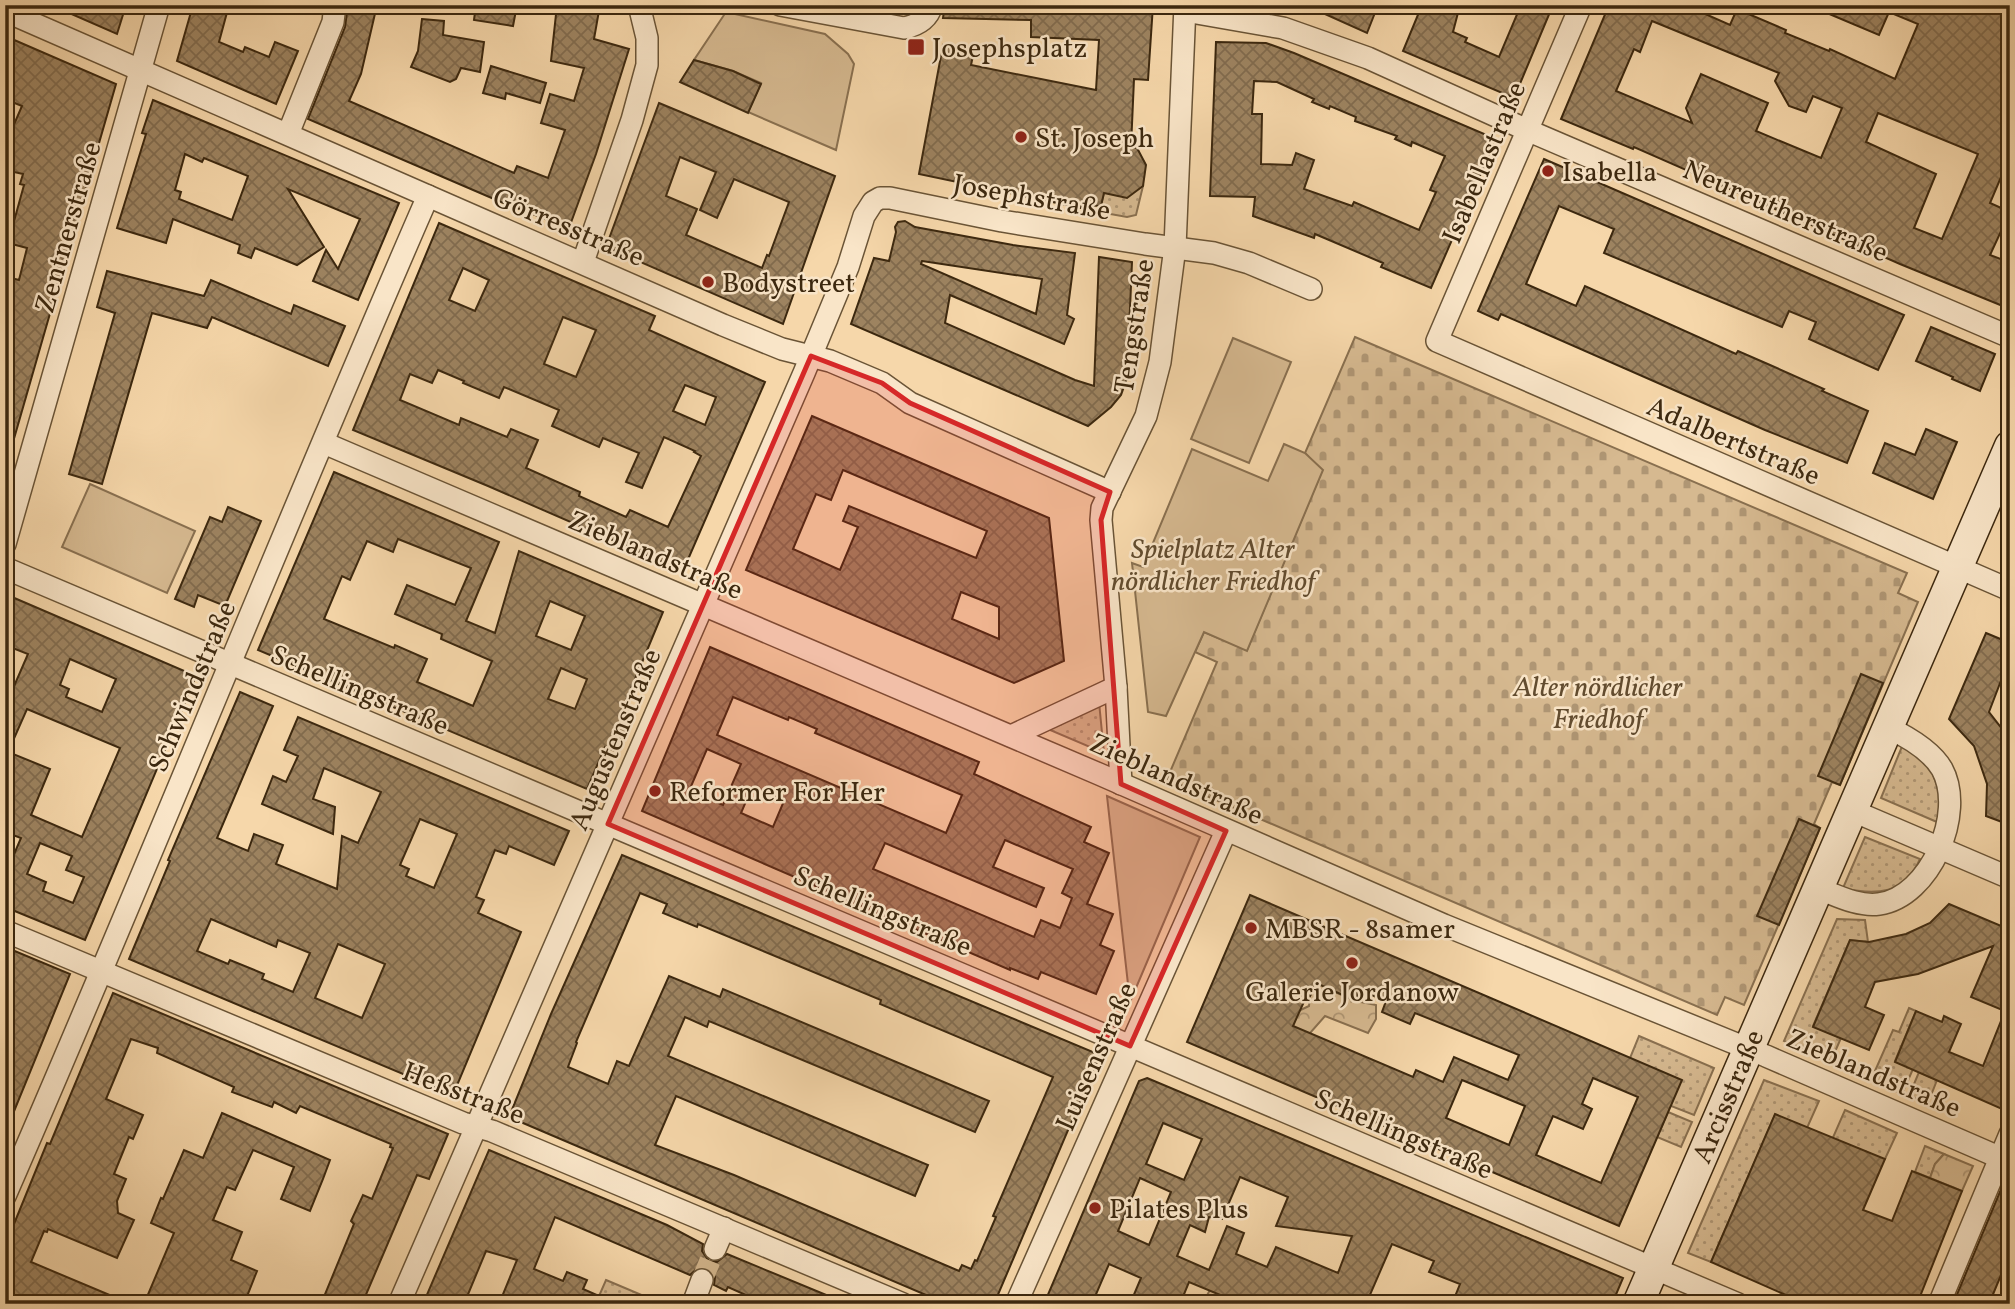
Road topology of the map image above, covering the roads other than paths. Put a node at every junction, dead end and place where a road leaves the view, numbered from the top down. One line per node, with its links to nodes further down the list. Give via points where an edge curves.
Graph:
1 (159, 5): 9 (street, Zentnerstraße)
2 (335, 5): 11 (street, via 333,22)
3 (639, 5): 15 (street, via 647,38 647,65)
4 (780, 5): 5 (street, via 895,27 923,21)
5 (932, 5)
6 (1581, 5): 10 (street, Isabellastraße)
7 (1185, 8): 10 (street, Neureutherstraße, via 1283,28 1368,58); 14 (street, Tengstraße)
8 (5, 11): 9 (street, Görresstraße)
9 (140, 72): 11 (street, Görresstraße); 23 (street, Zentnerstraße)
10 (1527, 130): 17 (street, Neureutherstraße); 18 (street, Isabellastraße)
11 (288, 134): 12 (street, Görresstraße)
12 (428, 196): 15 (street, Görresstraße); 20 (street, Schwindstraße)
13 (880, 198): 14 (street, Josephstraße); 19 (street, Augustenstraße, via 864,216)
14 (1175, 247): 16 (street, via 1230,256); 22 (street, Tengstraße, via 1155,388)
15 (583, 262): 19 (street, Görresstraße, via 755,338)
16 (1311, 289)
17 (2010, 337)
18 (1437, 341): 24 (street, Adalbertstraße)
19 (811, 356): 22 (street, Görresstraße, via 882,383 910,403); 27 (street, Augustenstraße)
20 (324, 443): 27 (street, Zieblandstraße); 28 (street, Schwindstraße)
21 (2010, 446): 24 (main road, Arcisstraße)
22 (1110, 492): 29 (street, Tengstraße, via 1101,520)
23 (5, 544)
24 (1957, 567): 26 (street, Adalbertstraße); 30 (main road, Arcisstraße)
25 (5, 568): 28 (street, Schellingstraße)
26 (2010, 590)
27 (703, 605): 31 (street, Zieblandstraße); 34 (street, Augustenstraße)
28 (230, 665): 34 (street, Schellingstraße); 40 (street, Schwindstraße)
29 (1116, 687): 31 (street); 32 (street, Tengstraße)
30 (1887, 727): 33 (main road, Arcisstraße); 36 (street, via 1934,759 1946,778 1949,812)
31 (1011, 736): 32 (street, Zieblandstraße)
32 (1121, 784): 35 (street, Zieblandstraße)
33 (1851, 810): 36 (street); 38 (main road, Arcisstraße)
34 (608, 824): 41 (street, Schellingstraße); 43 (street, Augustenstraße)
35 (1226, 831): 41 (street, Luisenstraße); 42 (street, Zieblandstraße)
36 (1939, 847): 37 (street); 38 (street, via 1920,881 1891,901 1865,904)
37 (2010, 878)
38 (1817, 888): 42 (main road, Arcisstraße)
39 (5, 931): 40 (street, Heßstraße)
40 (102, 974): 43 (street, Heßstraße); 46 (street, Schwindstraße)
41 (1130, 1046): 49 (street, Schellingstraße); 54 (street, Luisenstraße)
42 (1747, 1049): 45 (street, Zieblandstraße); 49 (main road, Arcisstraße)
43 (476, 1127): 47 (street, Heßstraße); 51 (street, Augustenstraße)
44 (2010, 1134): 45 (street)
45 (2005, 1159): 57 (street)
46 (5, 1196)
47 (724, 1228): 48 (street); 53 (street, Heßstraße)
48 (715, 1249)
49 (1653, 1269): 55 (main road, Arcisstraße); 56 (street, Schellingstraße)
50 (702, 1280): 52 (street)
51 (400, 1304)
52 (693, 1304)
53 (904, 1304)
54 (1016, 1304)
55 (1638, 1304)
56 (1738, 1304)
57 (1939, 1304)

